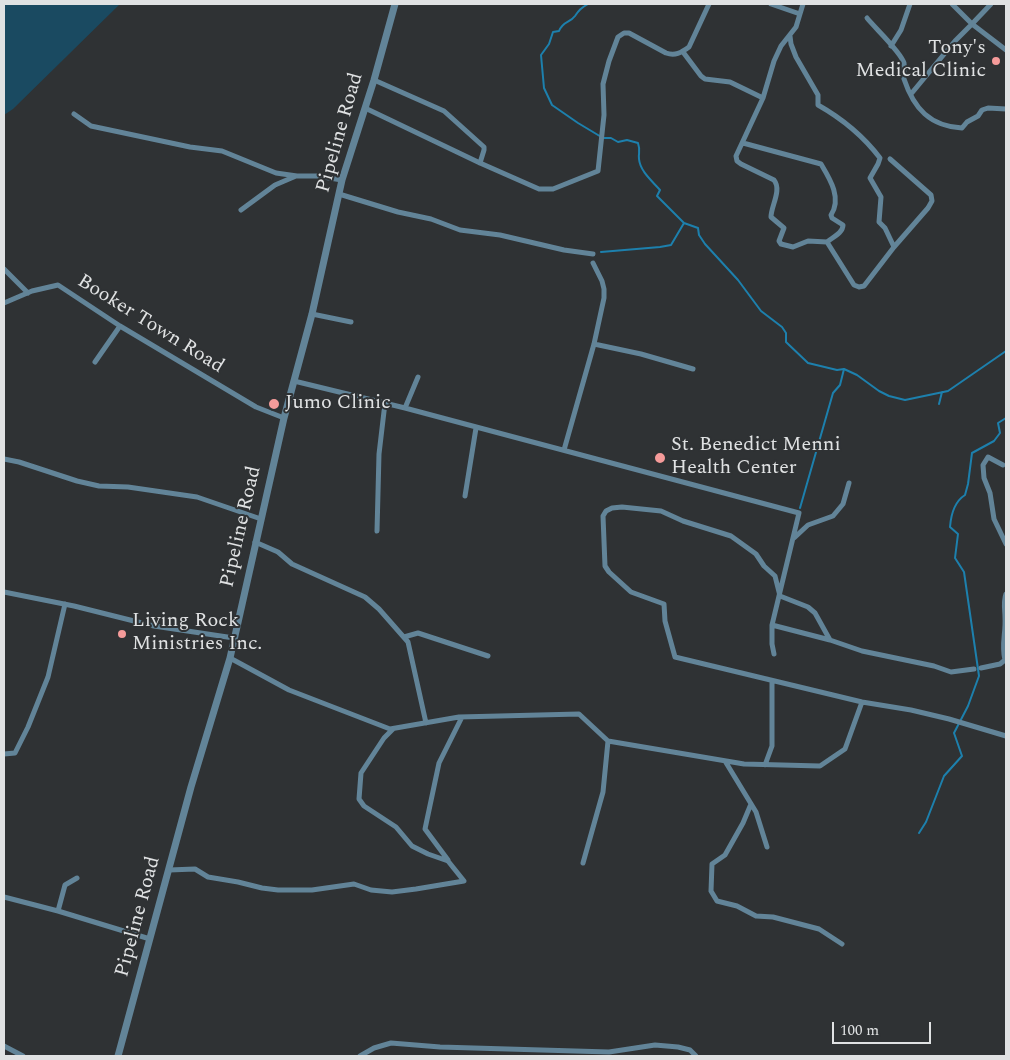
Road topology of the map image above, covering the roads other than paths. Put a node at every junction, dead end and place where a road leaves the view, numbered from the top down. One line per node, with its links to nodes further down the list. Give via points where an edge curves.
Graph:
1 (395, 4): 15 (street, Pipeline Road)
2 (709, 4): 14 (street)
3 (771, 4): 8 (street)
4 (803, 4): 8 (street)
5 (910, 4): 12 (street, via 901,30)
6 (952, 4): 10 (street)
7 (991, 4): 10 (street)
8 (800, 14): 11 (street)
9 (867, 18): 12 (street)
10 (972, 24): 13 (street); 16 (street)
11 (790, 36): 17 (street, via 774,61); 29 (street, via 796,58 818,95 818,105 834,113 880,158 870,178 881,197 879,222)
12 (891, 46): 16 (street, via 904,64 903,76)
13 (1006, 50)
14 (683, 52): 17 (street, via 705,79 730,82); 23 (street, via 666,53 629,34 624,33 618,38 603,84 604,115 598,171 553,189 539,189)
15 (374, 80): 18 (street, Pipeline Road); 23 (street, via 444,111 484,147)
16 (911, 94): 19 (street, via 934,122 960,128 982,110)
17 (763, 98): 21 (street)
18 (365, 108): 23 (street); 25 (street, Pipeline Road)
19 (1006, 109)
20 (74, 114): 24 (street, via 91,126 222,151 276,173)
21 (743, 143): 28 (street, via 821,164 836,198 832,218 843,225 839,233); 28 (street, via 736,156 737,161 776,183 771,217 784,228 779,241 781,244 793,246 808,241)
22 (890, 159): 29 (street, via 931,195 932,200)
23 (480, 163)
24 (297, 176): 25 (street); 27 (street, via 275,185)
25 (342, 180): 26 (street, Pipeline Road)
26 (339, 194): 30 (street, via 460,230); 35 (street, Pipeline Road)
27 (242, 210)
28 (827, 242): 29 (street, via 854,285 859,287 864,286)
29 (894, 247)
30 (593, 254)
31 (593, 263): 38 (street, via 604,289)
32 (4, 269): 33 (street)
33 (28, 293): 34 (street, Booker Town Road); 37 (street, Booker Town Road, via 58,285)
34 (4, 303)
35 (312, 314): 36 (street); 42 (street, Pipeline Road)
36 (351, 322)
37 (120, 326): 39 (street); 45 (street, Booker Town Road, via 250,403)
38 (594, 344): 40 (street); 47 (street)
39 (95, 362)
40 (693, 369)
41 (418, 377): 44 (street)
42 (294, 381): 43 (street); 45 (street, Pipeline Road)
43 (385, 404): 44 (street); 53 (street, via 379,454)
44 (405, 408): 46 (street)
45 (284, 418): 52 (street, Pipeline Road)
46 (476, 428): 47 (street); 51 (street)
47 (564, 450): 54 (street, via 799,513)
48 (4, 459): 52 (street, via 99,486 197,497)
49 (1003, 465): 56 (street, via 988,457 983,465 994,519)
50 (849, 483): 54 (street, via 843,504 833,516 808,526)
51 (465, 496)
52 (261, 519): 55 (street, Pipeline Road)
53 (378, 531)
54 (793, 538): 59 (street)
55 (255, 542): 62 (street, via 278,552 292,564 365,597); 63 (street, Pipeline Road)
56 (1006, 544)
57 (4, 592): 60 (street)
58 (1006, 594): 69 (street, via 1004,660)
59 (780, 596): 61 (street); 64 (street, via 815,613); 70 (street, via 774,576 756,554 731,536 661,511 622,507 612,508 603,516 605,566 627,589 664,604 665,621 676,657)
60 (65, 604): 63 (street, via 154,626); 79 (street, via 48,676 28,727 15,753)
61 (772, 625): 64 (street); 65 (street)
62 (404, 637): 66 (street, via 418,633); 73 (street, via 408,642)
63 (234, 638): 67 (street, Pipeline Road)
64 (830, 640): 68 (street, via 951,672)
65 (774, 654)
66 (488, 656)
67 (230, 658): 74 (street, via 289,690); 86 (street, Pipeline Road)
68 (974, 668)
69 (981, 668)
70 (772, 681): 71 (street); 81 (street, via 772,746)
71 (862, 702): 76 (street, via 940,716); 81 (street, via 845,749 820,766)
72 (462, 717): 73 (street); 78 (street, via 579,714); 84 (street, via 439,763 425,829)
73 (426, 723): 75 (street)
74 (380, 725): 75 (street); 77 (street)
75 (393, 729): 77 (street)
76 (1006, 736)
77 (384, 738): 84 (street, via 362,773 359,799 364,806 396,827 412,846)
78 (608, 741): 80 (street); 85 (street, via 604,792)
79 (4, 754)
80 (725, 761): 81 (street); 82 (street)
81 (765, 765)
82 (751, 804): 83 (street); 91 (street, via 725,855 712,864 711,891 714,896 718,901 756,916 820,929)
83 (767, 847)
84 (448, 861): 86 (street, via 464,881 392,892 354,884 312,890 262,888 208,877 195,869)
85 (583, 864)
86 (169, 870): 90 (street, Pipeline Road)
87 (77, 878): 89 (street, via 65,885)
88 (4, 897): 89 (street)
89 (58, 911): 90 (street)
90 (150, 939): 94 (street, Pipeline Road)
91 (842, 944)
92 (4, 1046): 93 (street)
93 (22, 1056)
94 (118, 1056)
95 (360, 1056): 96 (street, via 391,1043 609,1052 655,1045 690,1050)
96 (696, 1056)

